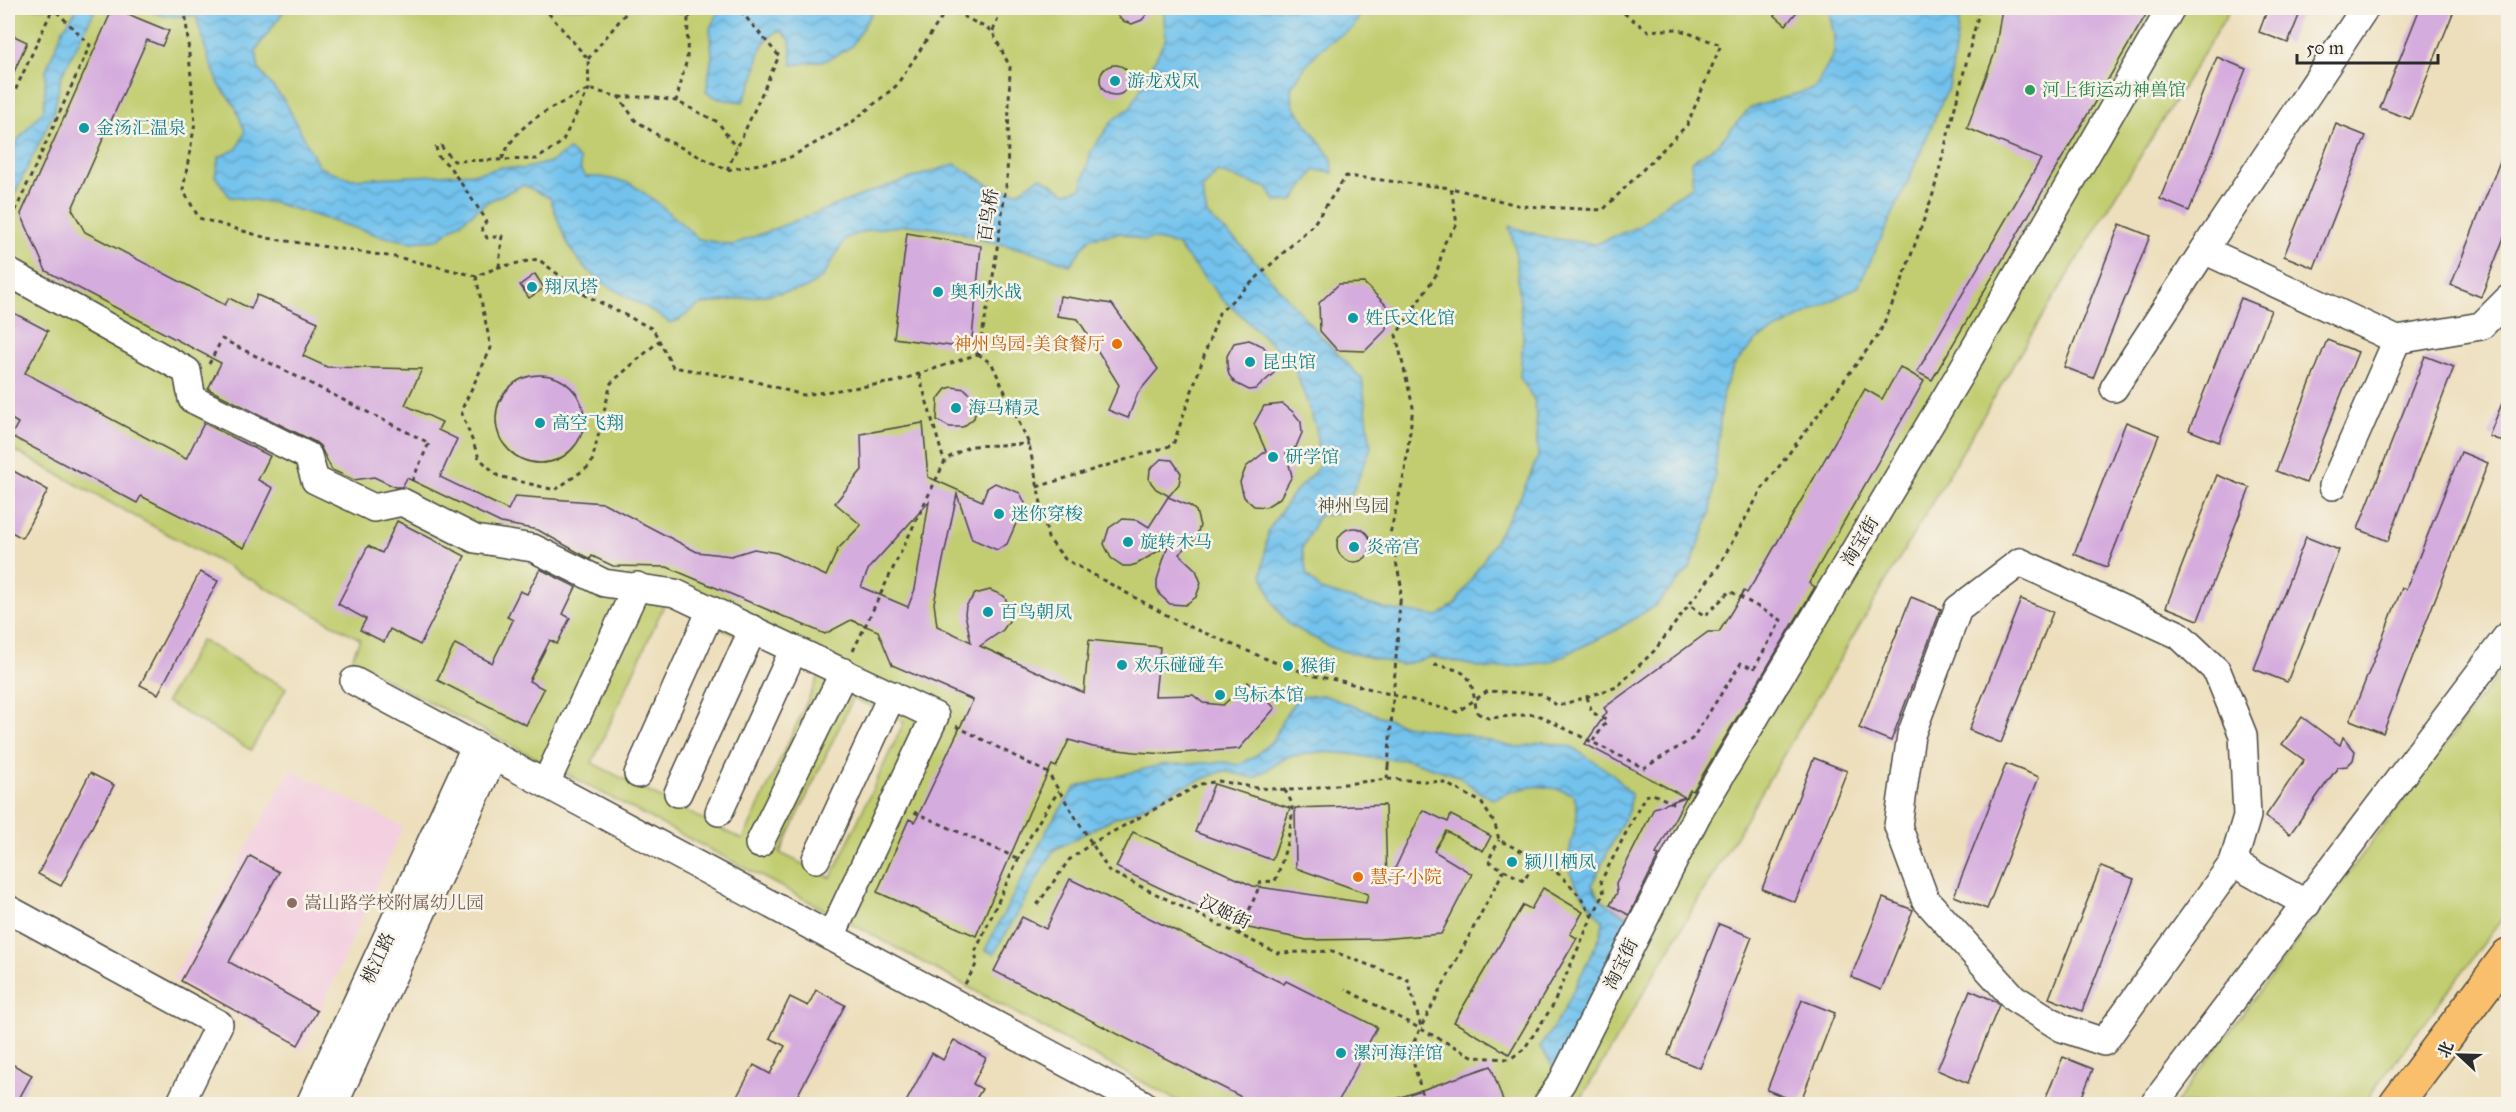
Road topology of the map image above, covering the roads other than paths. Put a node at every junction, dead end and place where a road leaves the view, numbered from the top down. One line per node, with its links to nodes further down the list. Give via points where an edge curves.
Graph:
1 (2171, 8): 34 (street, 淘宝街, via 1964,367 1697,815 1562,1082)
2 (2365, 8): 3 (street)
3 (2204, 250): 6 (street); 7 (street)
4 (8, 272): 9 (street, via 187,371 192,399 308,456 315,480 374,508 402,502 475,539 533,548 604,583)
5 (2508, 299): 6 (street, via 2481,326)
6 (2397, 340): 8 (street)
7 (2114, 388)
8 (2333, 486)
9 (637, 586): 10 (street, via 675,593); 19 (street)
10 (711, 610): 11 (street); 18 (street)
11 (753, 629): 13 (street); 20 (street)
12 (2508, 635): 25 (street)
13 (794, 648): 14 (street); 21 (street)
14 (844, 672): 16 (street); 22 (street)
15 (354, 681): 17 (street)
16 (892, 695): 23 (street); 27 (street, via 935,716)
17 (485, 750): 19 (street); 31 (street, 桃江路); 32 (street, 桃江路)
18 (638, 774)
19 (546, 783): 27 (street)
20 (678, 793)
21 (719, 812)
22 (759, 843)
23 (816, 859)
24 (2232, 863): 24 (street, via 2104,1042 2062,1028 2014,998 1925,899 1898,826 1911,735 1958,609 2020,561 2179,635 2217,671 2242,735 2247,816); 25 (street)
25 (2307, 904): 35 (street)
26 (8, 909): 30 (street, via 219,1024)
27 (831, 936): 33 (street)
28 (2508, 955): 36 (main road)
29 (2508, 987): 37 (main road)
30 (180, 1104)
31 (310, 1104)
32 (334, 1104)
33 (1143, 1104)
34 (1547, 1104)
35 (2154, 1104)
36 (2396, 1104)
37 (2421, 1104)

